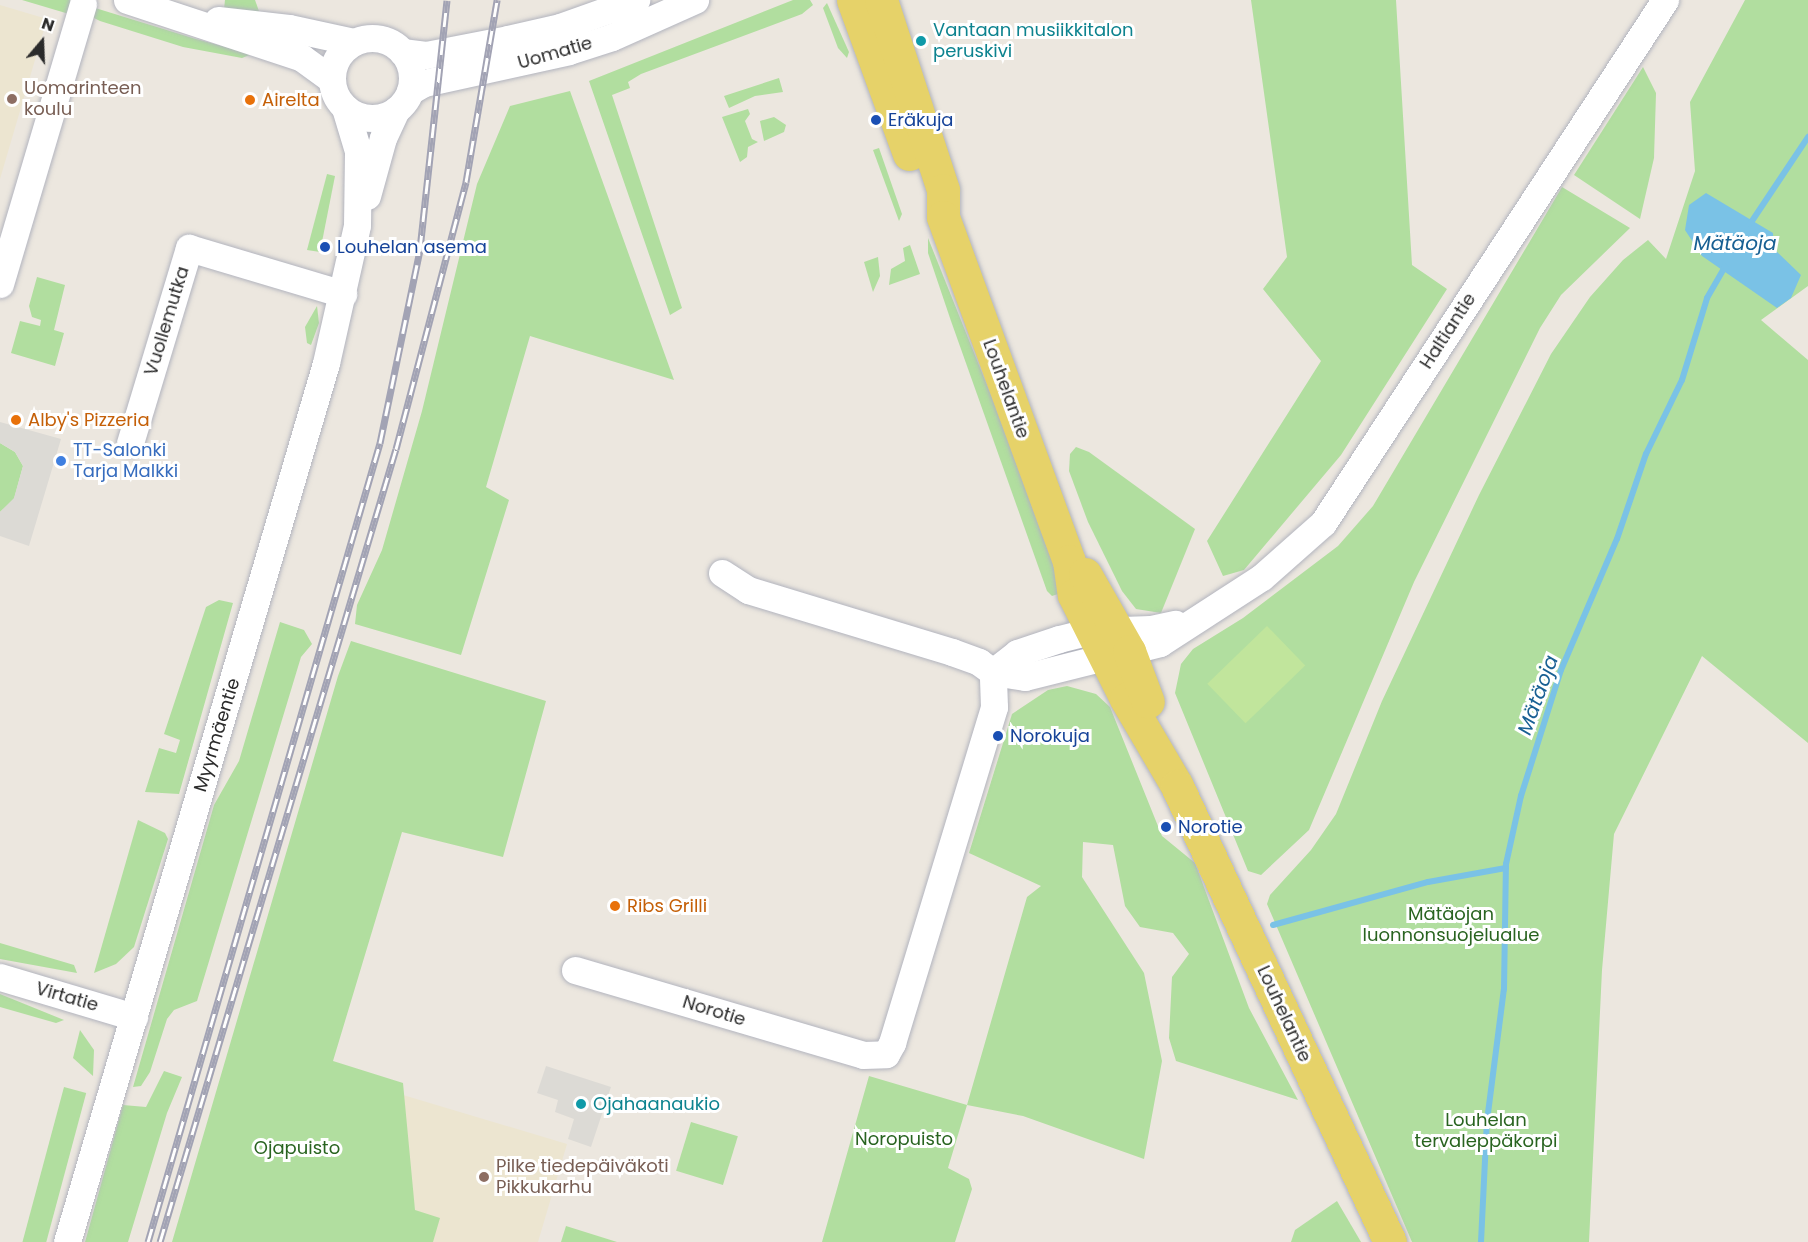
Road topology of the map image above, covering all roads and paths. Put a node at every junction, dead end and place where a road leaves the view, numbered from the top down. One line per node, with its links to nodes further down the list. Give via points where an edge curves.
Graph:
1 (127, 0): 8 (street)
2 (636, 0): 10 (street, Uomatie, via 560,27 508,39 426,55)
3 (695, 0): 12 (street, Uomatie, via 612,37 569,51 424,83)
4 (853, 0): 14 (main road, Louhelantie, via 926,200)
5 (881, 0): 14 (main road, Louhelantie, via 943,189)
6 (1665, 0): 20 (street, Haltiantie, via 1323,523 1262,577 1160,643)
7 (83, 4): 16 (street)
8 (202, 22): 9 (street, via 222,20 289,28); 11 (street, via 261,47 308,61)
9 (353, 42): 10 (street, via 380,39); 11 (street, via 338,56)
10 (402, 52): 12 (street, via 411,70)
11 (332, 80): 13 (street)
12 (403, 100): 13 (street, via 371,118); 15 (street, Myyrmäentie, via 383,138)
13 (345, 108): 15 (street, Myyrmäentie, via 358,152)
14 (943, 217): 20 (main road, Louhelantie, via 1069,561 1071,585)
15 (357, 225): 17 (street, Myyrmäentie)
16 (0, 284)
17 (343, 294): 18 (street, Vuollemutka, via 189,248); 24 (street, Myyrmäentie)
18 (130, 443)
19 (722, 573): 21 (street, via 748,590 951,652 979,662)
20 (1111, 641): 21 (street, via 1017,653); 26 (main road, Louhelantie)
21 (993, 672): 22 (street, Norotie, via 994,707 886,1054 863,1055)
22 (575, 970)
23 (0, 977): 24 (street, Virtatie)
24 (134, 1017): 25 (street, Myyrmäentie)
25 (67, 1242)
26 (1390, 1242)

